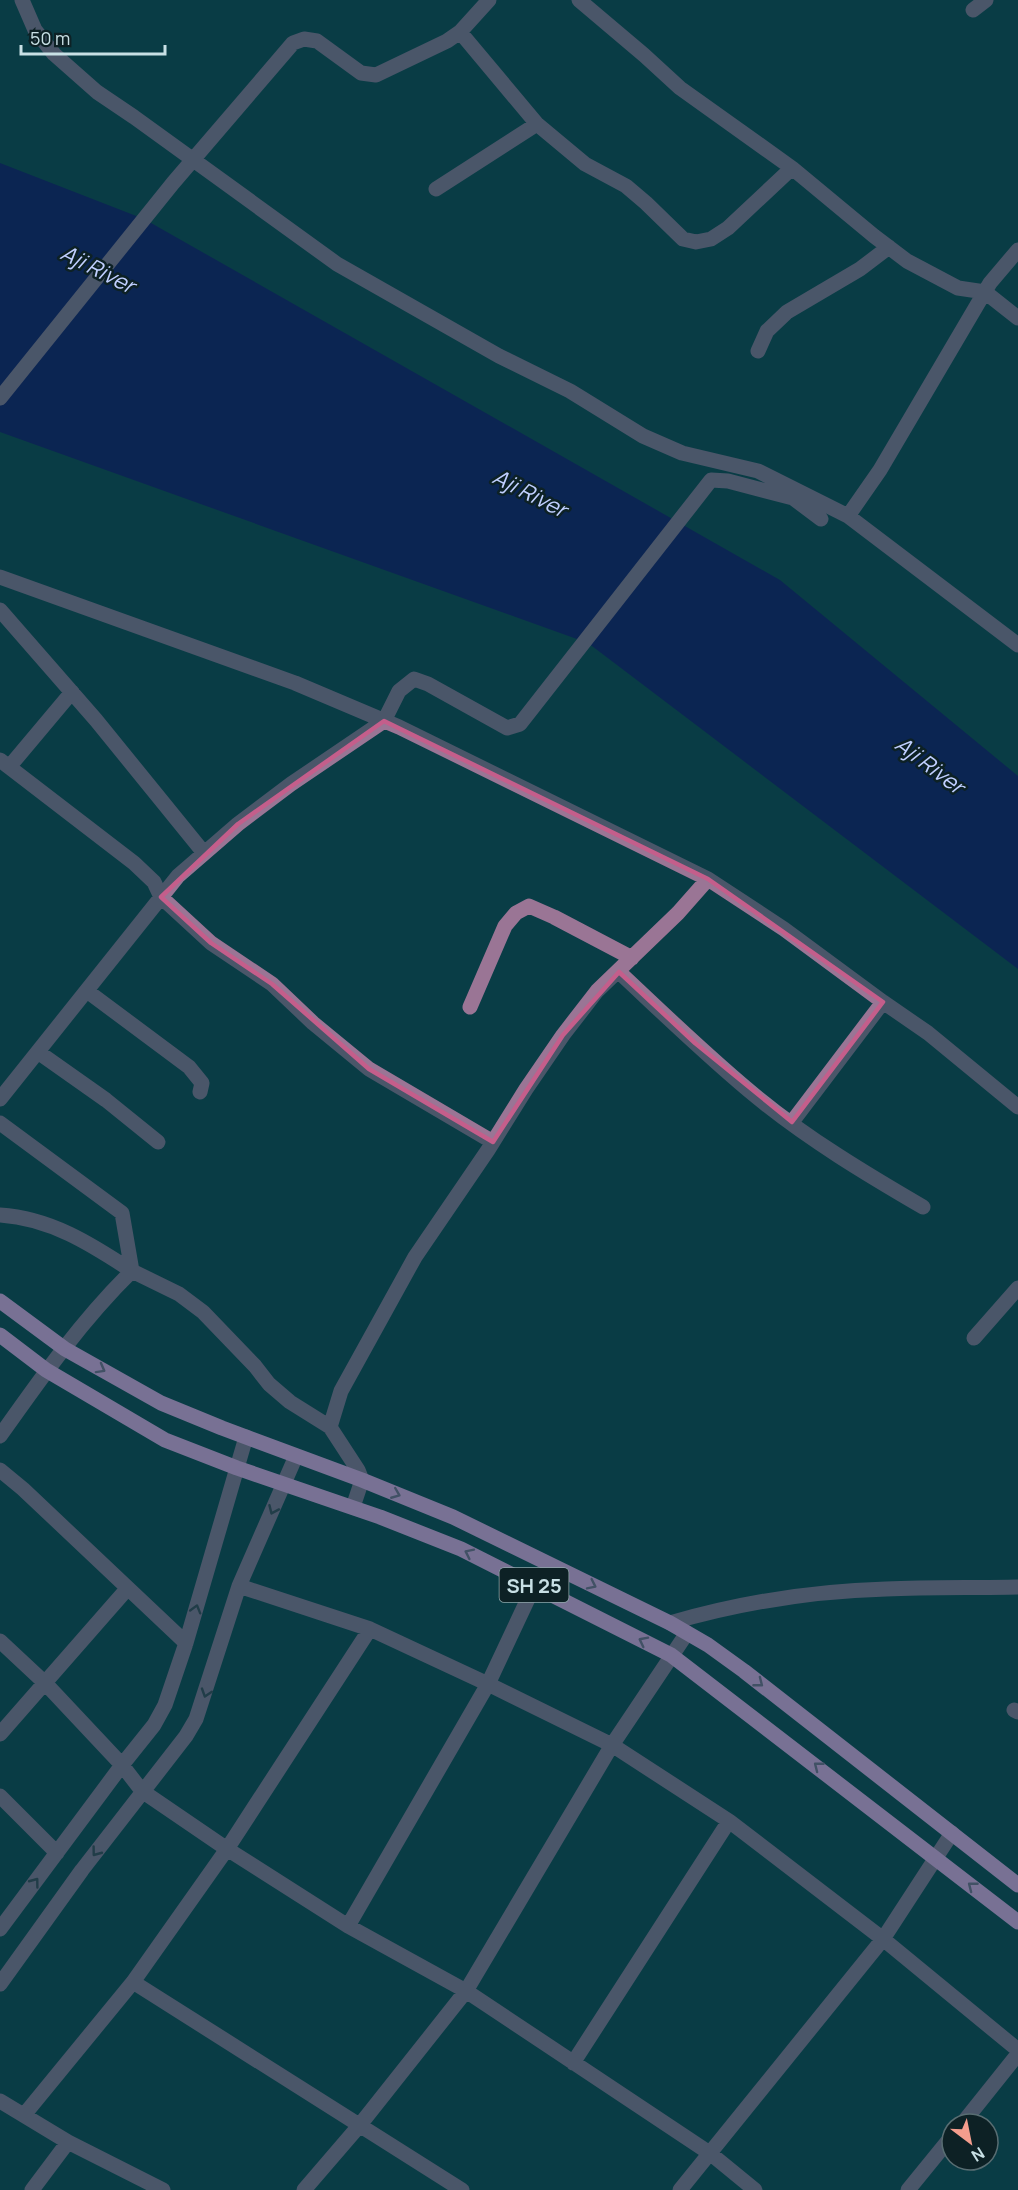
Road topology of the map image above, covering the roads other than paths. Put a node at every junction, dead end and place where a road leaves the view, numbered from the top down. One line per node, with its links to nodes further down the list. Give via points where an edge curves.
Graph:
1 (22, 0): 10 (street, via 35,30 54,54 97,92)
2 (489, 0): 8 (street)
3 (579, 0): 7 (street)
4 (600, 0): 7 (street)
5 (986, 0): 6 (street)
6 (973, 10)
7 (597, 15): 11 (street, via 680,88)
8 (460, 32): 9 (street); 10 (street, via 376,75 361,73 317,41 304,39 293,43)
9 (537, 124): 11 (street, via 585,164 626,186 683,239 696,242 711,239 728,228); 12 (street)
10 (193, 159): 18 (street); 19 (street, via 337,264 499,356 570,391 643,436 682,453 758,471)
11 (792, 168): 13 (street)
12 (436, 189)
13 (889, 247): 15 (street, via 943,281); 17 (street, via 788,312 767,331)
14 (1018, 250): 15 (street)
15 (985, 292): 16 (street); 19 (street, via 880,470)
16 (1018, 318)
17 (758, 351)
18 (0, 398)
19 (848, 516): 23 (street)
20 (821, 519): 25 (street, via 793,498 711,480 520,724 507,728 414,680 399,691)
21 (0, 577): 25 (street, via 295,683)
22 (0, 610): 24 (street)
23 (1018, 645)
24 (72, 692): 26 (street); 27 (street)
25 (384, 721): 27 (street, via 291,784); 28 (street)
26 (4, 763): 29 (street, via 134,862 154,882)
27 (204, 854): 29 (street)
28 (708, 879): 30 (street); 33 (street, via 784,928)
29 (161, 897): 32 (street); 42 (street, via 211,943 272,984 369,1069)
30 (632, 958): 31 (street); 34 (street, via 529,906 505,926)
31 (619, 972): 39 (street, via 759,1099); 42 (street, via 597,991 563,1035)
32 (87, 991): 35 (street); 36 (street, via 189,1067 202,1083)
33 (883, 1002): 38 (street, via 928,1033); 39 (street)
34 (471, 1008)
35 (38, 1052): 37 (street); 41 (street)
36 (200, 1092)
37 (0, 1099)
38 (1018, 1107)
39 (792, 1122): 43 (street, via 872,1178)
40 (0, 1123): 45 (street, via 122,1213)
41 (158, 1142)
42 (494, 1142): 52 (street, via 415,1257 341,1391)
43 (923, 1207)
44 (0, 1215): 45 (street, via 54,1227)
45 (132, 1271): 50 (street); 52 (street, via 179,1294 202,1312 269,1384)
46 (1018, 1288): 49 (street)
47 (0, 1301): 50 (main road)
48 (0, 1335): 51 (main road, SH 25)
49 (974, 1338)
50 (65, 1349): 51 (street); 54 (main road, one-way to 54, via 161,1403)
51 (46, 1370): 53 (street); 56 (main road, SH 25, via 165,1440)
52 (330, 1427): 58 (street)
53 (0, 1436)
54 (246, 1437): 55 (main road); 56 (street)
55 (296, 1456): 58 (main road); 59 (street)
56 (237, 1468): 59 (main road, SH 25); 69 (street, one-way to 56)
57 (0, 1470): 64 (street)
58 (362, 1480): 60 (street); 65 (main road, one-way to 65, via 453,1517)
59 (285, 1484): 60 (main road, SH 25); 61 (street, one-way to 61)
60 (353, 1507): 62 (main road, SH 25, one-way to 60, via 428,1534)
61 (239, 1586): 66 (street); 76 (street, one-way to 76, via 196,1719)
62 (534, 1586): 70 (main road, SH 25, one-way to 62); 72 (street)
63 (1018, 1587): 65 (street, via 885,1589 801,1596 714,1610)
64 (127, 1589): 69 (street); 71 (street)
65 (670, 1623): 67 (main road)
66 (370, 1629): 72 (street); 80 (street)
67 (687, 1633): 70 (street); 79 (main road, one-way to 79, via 744,1671)
68 (0, 1641): 71 (street)
69 (186, 1643): 75 (street, via 160,1715)
70 (671, 1655): 74 (street); 82 (main road, SH 25, one-way to 70)
71 (45, 1683): 73 (street); 75 (street)
72 (488, 1684): 74 (street); 85 (street)
73 (0, 1734)
74 (612, 1745): 78 (street); 90 (street)
75 (122, 1765): 76 (street); 81 (street)
76 (142, 1791): 80 (street); 89 (street, one-way to 89)
77 (0, 1796): 81 (street)
78 (729, 1821): 87 (street); 92 (street)
79 (951, 1833): 82 (street); 83 (main road)
80 (227, 1849): 85 (street); 88 (street)
81 (57, 1853): 86 (street, one-way to 81)
82 (935, 1857): 84 (main road, SH 25, one-way to 82); 87 (street)
83 (1018, 1886)
84 (1018, 1922)
85 (348, 1926): 90 (street)
86 (0, 1929)
87 (883, 1939): 91 (street); 99 (street)
88 (134, 1982): 95 (street); 96 (street)
89 (0, 1984)
90 (466, 1991): 92 (street); 96 (street)
91 (1018, 2052): 94 (street)
92 (573, 2063): 99 (street)
93 (0, 2101): 95 (street)
94 (971, 2112)
95 (24, 2115): 97 (street)
96 (359, 2126): 102 (street); 103 (street)
97 (68, 2142): 100 (street); 101 (street)
98 (940, 2151): 106 (street)
99 (711, 2154): 104 (street); 105 (street)
100 (32, 2190)
101 (163, 2190)
102 (304, 2190)
103 (462, 2190)
104 (680, 2190)
105 (755, 2190)
106 (908, 2190)

